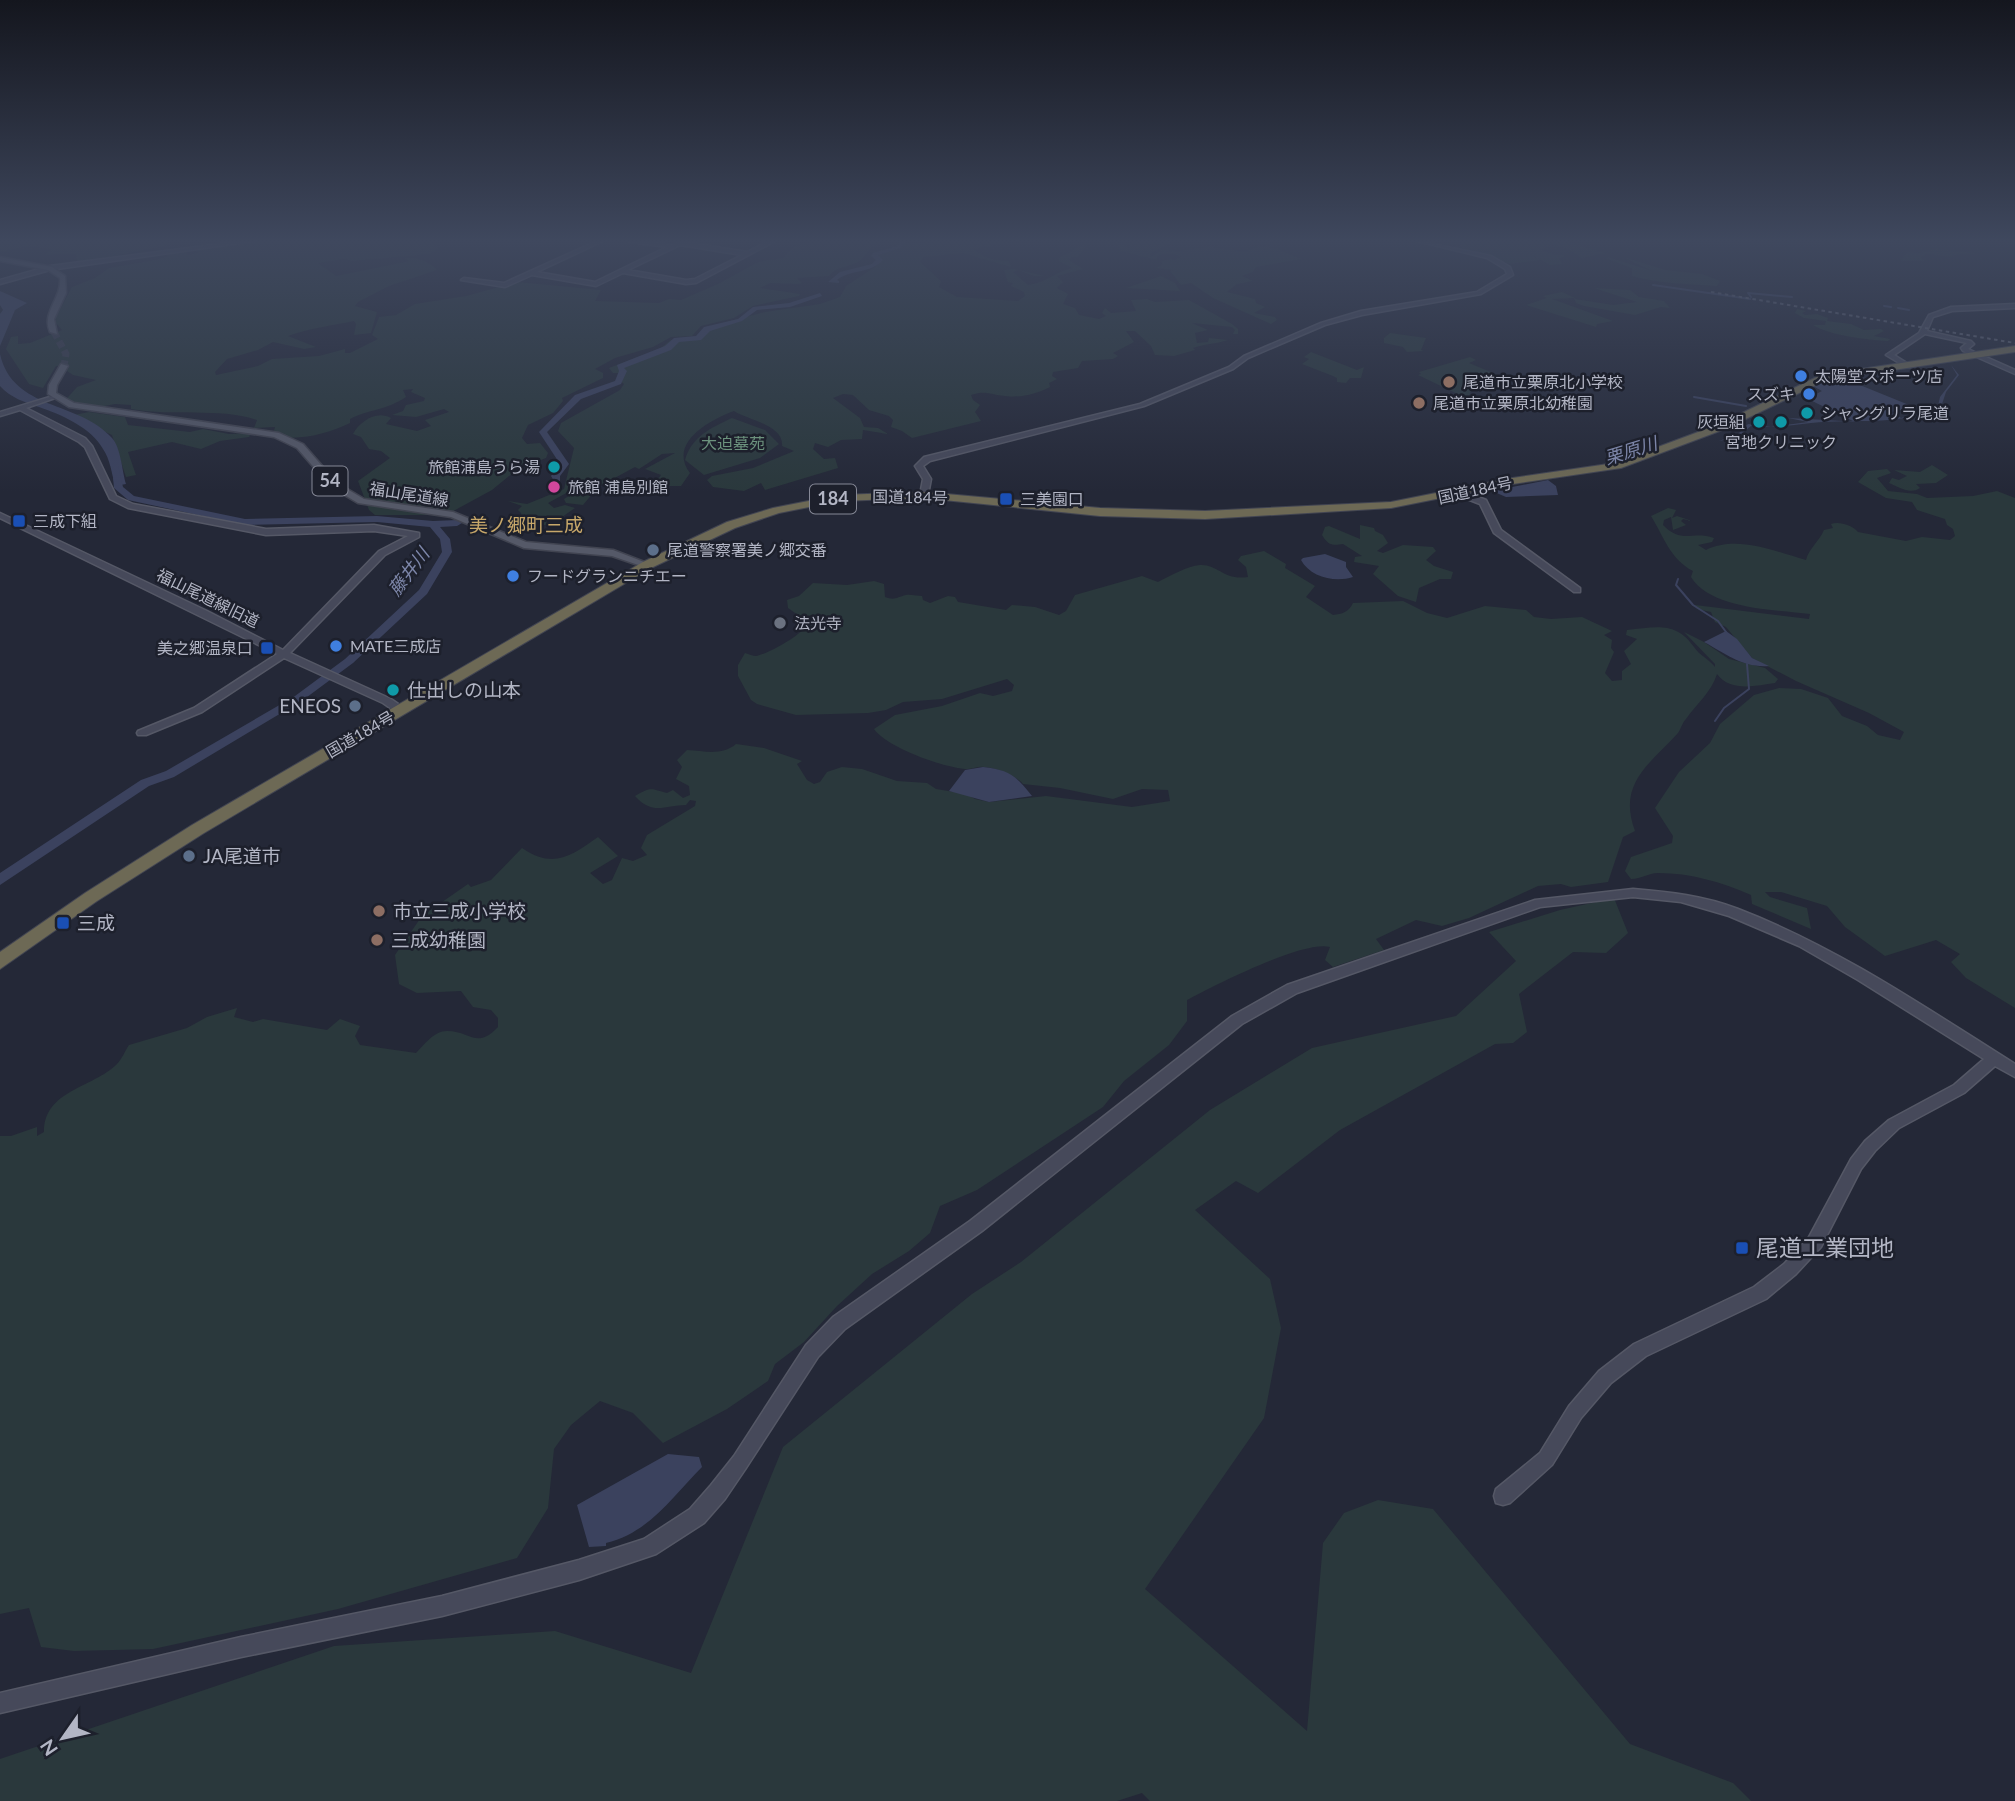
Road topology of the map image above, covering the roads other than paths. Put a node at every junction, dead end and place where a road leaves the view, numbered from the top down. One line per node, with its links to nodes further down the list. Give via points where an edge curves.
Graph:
1 (49, 324): 4 (main road)
2 (1322, 324): 15 (street, via 1169,396 927,459 919,466 927,478)
3 (1926, 324): 5 (street)
4 (54, 331)
5 (1923, 332): 7 (street, via 1969,342 1965,350); 8 (street, via 1889,355)
6 (2015, 351): 7 (highway, 国道184号 / 184)
7 (1979, 356): 8 (highway, 国道184号 / 184); 10 (street)
8 (1905, 365): 14 (highway, 国道184号 / 184, via 1819,378 1721,427 1617,466)
9 (64, 366): 11 (main road)
10 (2015, 372)
11 (51, 398): 12 (street); 17 (main road, 福山尾道線 / 54, via 89,409 276,435 300,446 334,485 361,501 453,515 524,545 613,553)
12 (22, 406): 13 (street); 19 (street, via 82,440 113,497 131,506 266,532 374,528 416,535 382,554)
13 (0, 414)
14 (1460, 493): 15 (highway, 国道184号 / 184, via 1391,505 1205,515 1100,512); 18 (street, via 1485,504 1497,531)
15 (924, 495): 17 (highway, 国道184号 / 184, via 839,498 778,510 712,532)
16 (0, 515): 19 (street, 福山尾道線旧道)
17 (647, 565): 20 (highway, 国道184号 / 184)
18 (1577, 590)
19 (285, 653): 20 (street, 福山尾道線旧道); 21 (street, via 198,710)
20 (400, 710): 22 (highway, 国道184号 / 184, via 198,829)
21 (142, 733)
22 (0, 962)
23 (1994, 1058): 24 (street); 25 (street, via 1959,1089 1894,1124 1870,1146 1815,1242 1790,1269 1759,1293 1640,1350 1605,1377 1575,1412 1546,1459); 26 (street, via 1851,970 1733,912 1681,898 1633,892 1538,903 1292,989 1237,1020 1030,1185 839,1323 812,1351 718,1492 697,1516 649,1547 442,1606)
24 (2015, 1071)
25 (1503, 1496)
26 (0, 1703)

